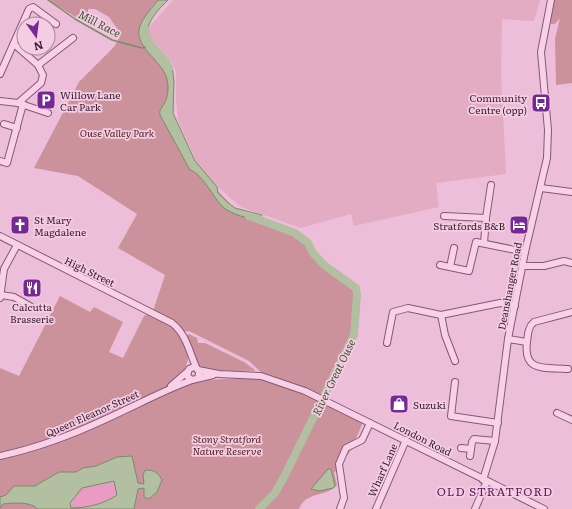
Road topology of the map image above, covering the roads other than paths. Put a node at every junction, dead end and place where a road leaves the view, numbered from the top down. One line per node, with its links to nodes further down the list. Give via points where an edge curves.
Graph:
1 (551, 0): 16 (street, Deanshanger Road, via 541,52 548,130 547,158)
2 (27, 16): 3 (street, via 33,7)
3 (46, 16)
4 (16, 40): 5 (street)
5 (14, 44): 7 (street); 8 (street)
6 (72, 47): 7 (street, via 70,40)
7 (38, 65): 10 (street, via 44,75 41,82)
8 (0, 74)
9 (0, 101): 10 (street)
10 (21, 103): 11 (street); 13 (street)
11 (48, 113)
12 (4, 124): 13 (street)
13 (17, 128): 14 (street, via 7,163)
14 (0, 161)
15 (490, 185): 19 (street)
16 (541, 188): 17 (street); 24 (street, Deanshanger Road)
17 (572, 192)
18 (444, 216): 19 (street)
19 (486, 218): 21 (street)
20 (0, 236): 22 (street, High Street)
21 (484, 243): 24 (street); 28 (street, via 476,242 469,271)
22 (17, 245): 29 (street, via 4,269); 37 (street, High Street, via 172,323 181,332)
23 (454, 248): 28 (street)
24 (525, 252): 27 (street, Deanshanger Road)
25 (572, 263): 27 (street)
26 (440, 265): 28 (street)
27 (523, 266): 31 (street, Deanshanger Road)
28 (450, 267)
29 (0, 296): 30 (street, via 14,297)
30 (30, 306)
31 (515, 306): 33 (street, via 500,303); 34 (street, Deanshanger Road)
32 (572, 312): 35 (street, via 534,322 528,331)
33 (441, 315): 36 (street, via 408,308 393,312); 38 (street)
34 (508, 339): 35 (street); 50 (street, Deanshanger Road)
35 (527, 342): 40 (street, via 526,353 530,362 536,366)
36 (387, 343)
37 (190, 353): 39 (street); 41 (street)
38 (455, 361)
39 (197, 369): 41 (street, Queen Eleanor Street); 42 (street, Queen Eleanor Street); 43 (street)
40 (568, 369)
41 (188, 371): 43 (street, via 187,376); 45 (street, Queen Eleanor Street)
42 (219, 374): 43 (street, Queen Eleanor Street); 47 (street, Queen Eleanor Street, via 261,376 305,391)
43 (195, 379): 45 (street, Queen Eleanor Street)
44 (455, 382): 50 (street, via 452,416)
45 (167, 389): 54 (street, Queen Eleanor Street, via 57,440)
46 (557, 413): 48 (street)
47 (354, 414): 49 (street, London Road)
48 (572, 420)
49 (370, 423): 51 (street, London Road); 56 (street, via 362,440 346,448 339,464 344,498)
50 (498, 423): 52 (street, Deanshanger Road)
51 (406, 440): 55 (street, London Road); 57 (street, Wharf Lane)
52 (495, 441): 53 (street, via 474,439 470,452); 55 (street, Deanshanger Road)
53 (461, 448)
54 (0, 456)
55 (485, 480): 58 (street, Deanshanger Road); 59 (street, London Road)
56 (340, 509)
57 (376, 509)
58 (475, 509)
59 (544, 509)

